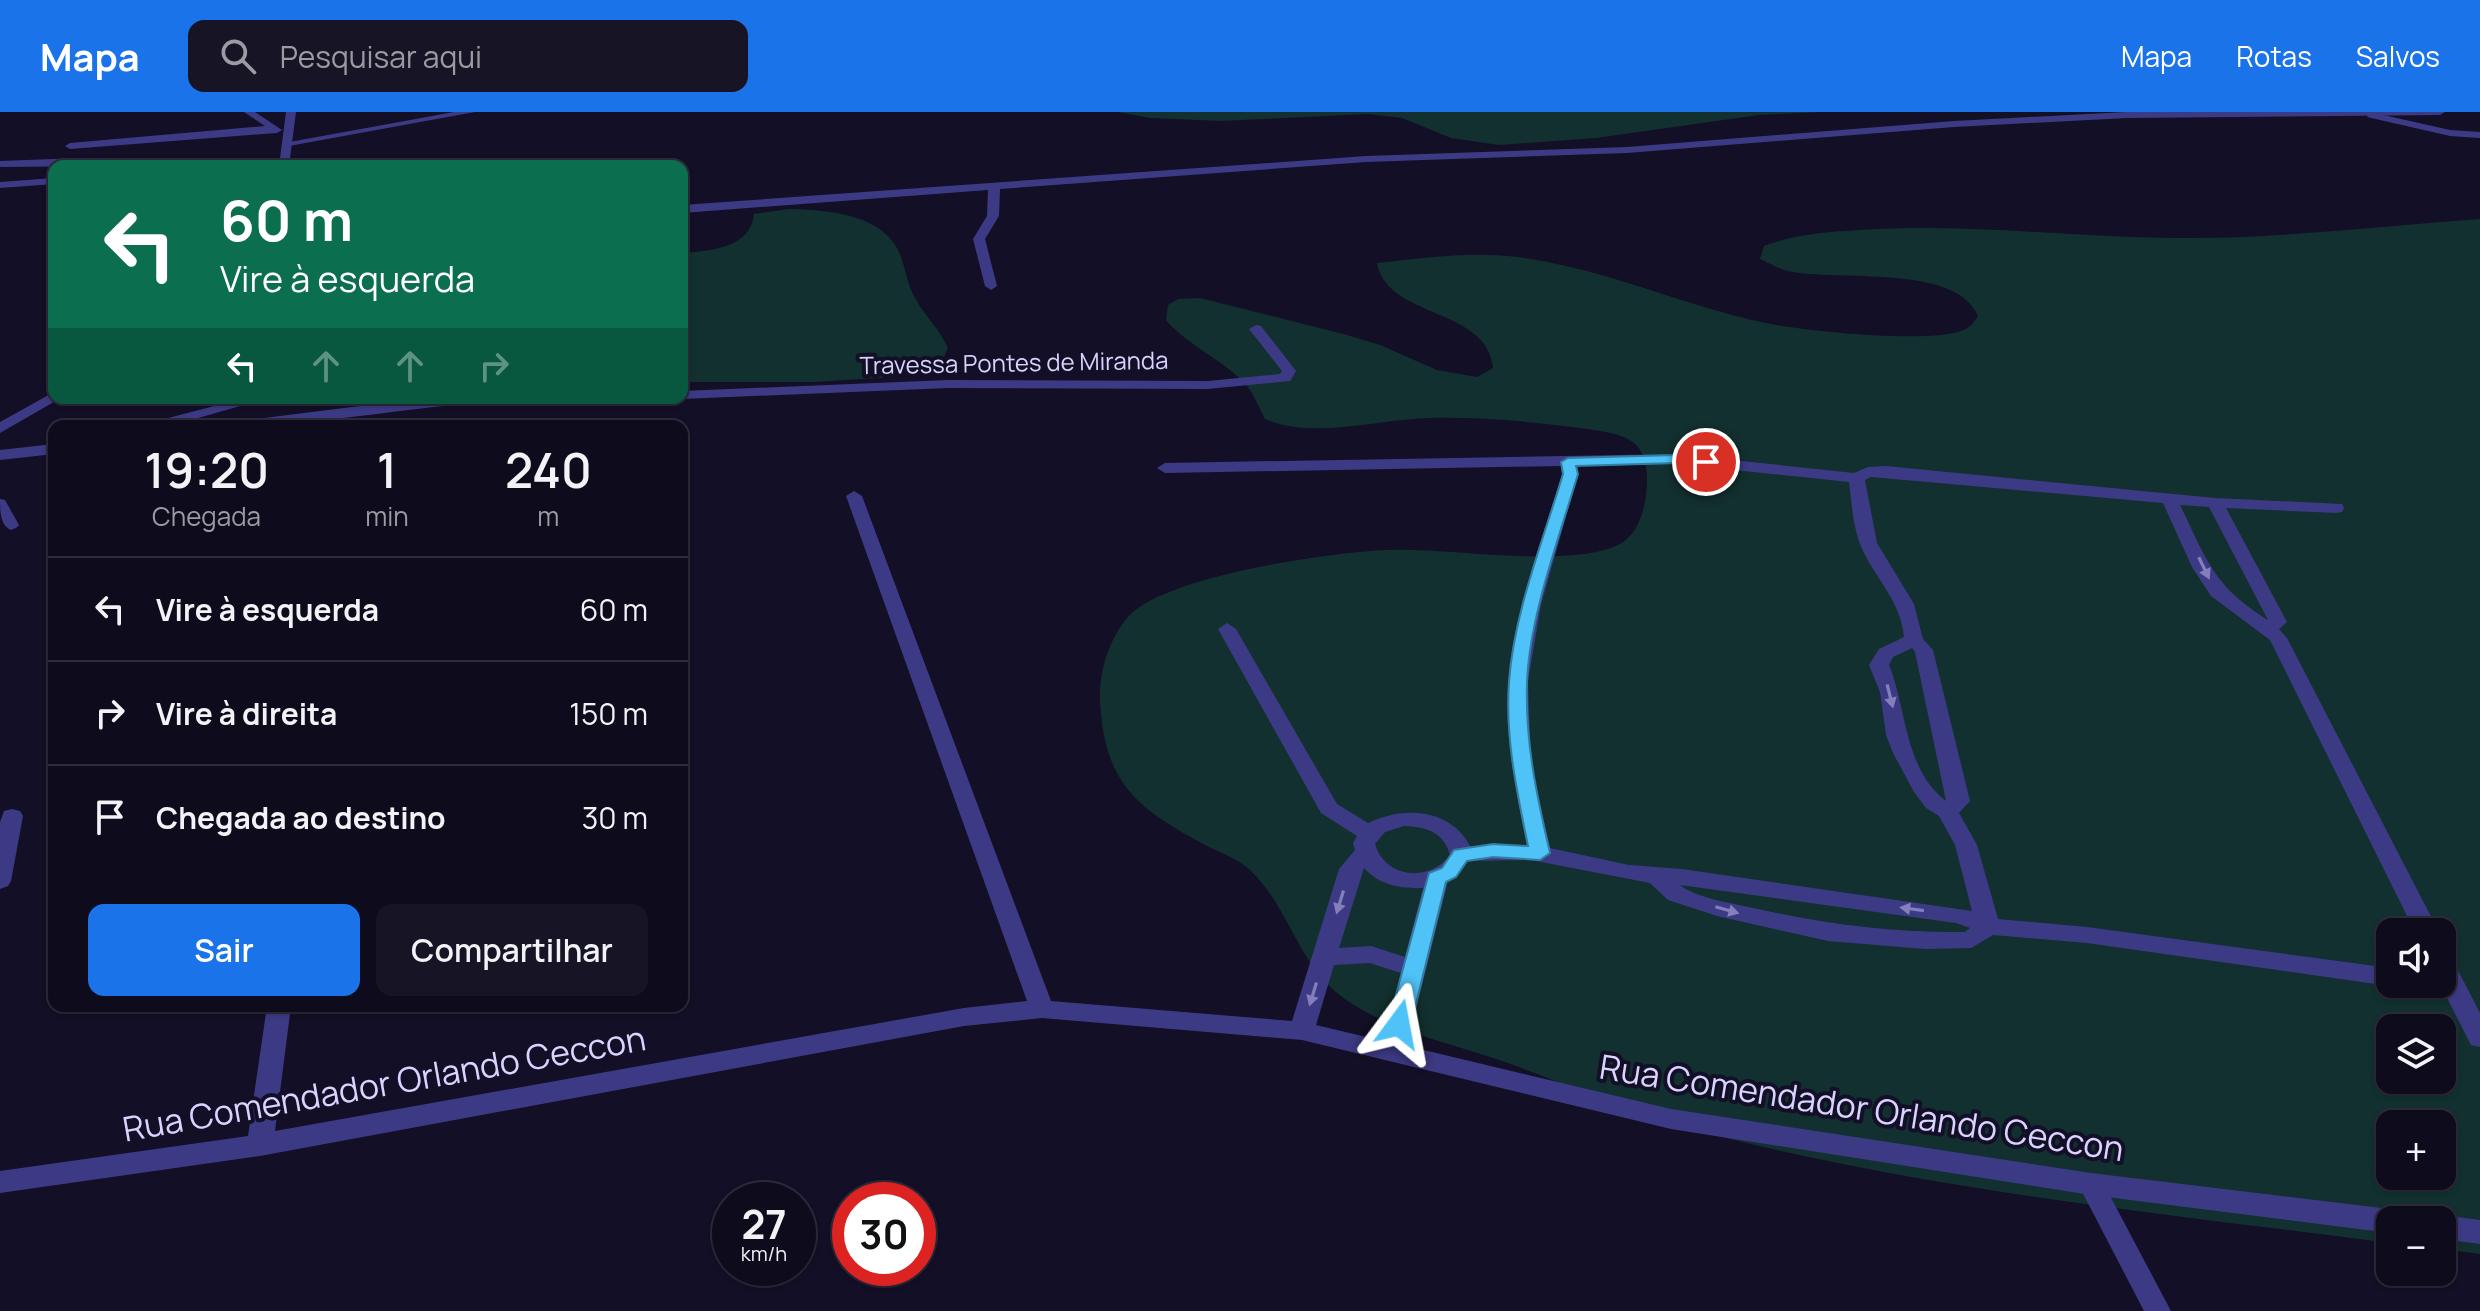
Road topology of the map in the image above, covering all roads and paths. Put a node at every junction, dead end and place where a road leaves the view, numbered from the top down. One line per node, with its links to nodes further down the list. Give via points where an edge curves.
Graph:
1 (249, 112): 8 (lane)
2 (291, 112): 10 (street)
3 (383, 112): 7 (lane)
4 (470, 112): 7 (lane)
5 (2440, 112): 6 (street)
6 (2370, 115): 9 (lane); 17 (street, via 2127,115 1627,150 1366,159)
7 (392, 124): 10 (lane)
8 (275, 128): 10 (lane); 11 (lane)
9 (2480, 135)
10 (289, 140): 12 (street)
11 (70, 146)
12 (285, 160)
13 (48, 162): 14 (street)
14 (0, 164)
15 (48, 181): 16 (street)
16 (0, 185)
17 (994, 187): 18 (street); 19 (street, via 993,216 979,239)
18 (688, 209)
19 (991, 286)
20 (1256, 329): 21 (street, Travessa Pontes de Miranda, via 1289,371 1285,378 1208,385 948,384)
21 (688, 395)
22 (48, 400): 27 (street)
23 (238, 404): 25 (lane)
24 (412, 404): 26 (street)
25 (177, 420)
26 (286, 420)
27 (0, 428)
28 (48, 450): 29 (street)
29 (0, 455)
30 (1568, 462): 31 (street); 32 (street, via 1676,459); 45 (street, via 1570,474 1532,605 1518,681 1521,764)
31 (1165, 468)
32 (1857, 478): 34 (street, via 1886,471); 41 (street, via 1864,533 1910,611)
33 (854, 496): 56 (street)
34 (2169, 498): 36 (street); 39 (street, one-way to 39, via 2212,586 2239,612)
35 (0, 503): 38 (lane)
36 (2215, 503): 37 (street); 39 (street, via 2278,622)
37 (2336, 508)
38 (11, 525)
39 (2268, 627): 50 (street)
40 (1227, 629): 44 (street, via 1329,808)
41 (1914, 640): 42 (street, via 1924,650 1959,801); 42 (street, one-way to 42, via 1886,653 1879,665 1903,753 1922,787)
42 (1947, 812): 51 (street, via 1966,845)
43 (12, 816): 49 (street)
44 (1367, 844): 46 (street, via 1388,821 1418,819 1454,836); 47 (street, via 1379,871 1423,881); 52 (street, one-way to 52, via 1350,869)
45 (1540, 853): 46 (street, via 1493,850); 48 (street)
46 (1461, 855): 47 (street, via 1449,873)
47 (1437, 878): 53 (street)
48 (1658, 878): 51 (street, one-way to 48, via 1959,915); 51 (street, one-way to 51, via 1676,894 1725,910 1828,933 1971,940)
49 (0, 881)
50 (2420, 918)
51 (1988, 926): 54 (street)
52 (1324, 957): 53 (street, via 1371,954); 58 (street, one-way to 58)
53 (1412, 968): 60 (street)
54 (2376, 975)
55 (2454, 998): 59 (street)
56 (1042, 1009): 58 (street, Rua Comendador Orlando Ceccon); 61 (street, Rua Comendador Orlando Ceccon, via 964,1017)
57 (278, 1012): 61 (street)
58 (1302, 1031): 60 (street, Rua Comendador Orlando Ceccon)
59 (2480, 1038)
60 (1393, 1051): 63 (street, Rua Comendador Orlando Ceccon, via 1671,1119)
61 (260, 1145): 62 (street, Rua Comendador Orlando Ceccon)
62 (0, 1182)
63 (2091, 1184): 64 (street, Rua Comendador Orlando Ceccon); 67 (lane)
64 (2376, 1219)
65 (2456, 1229): 66 (street)
66 (2480, 1232)
67 (2158, 1311)

